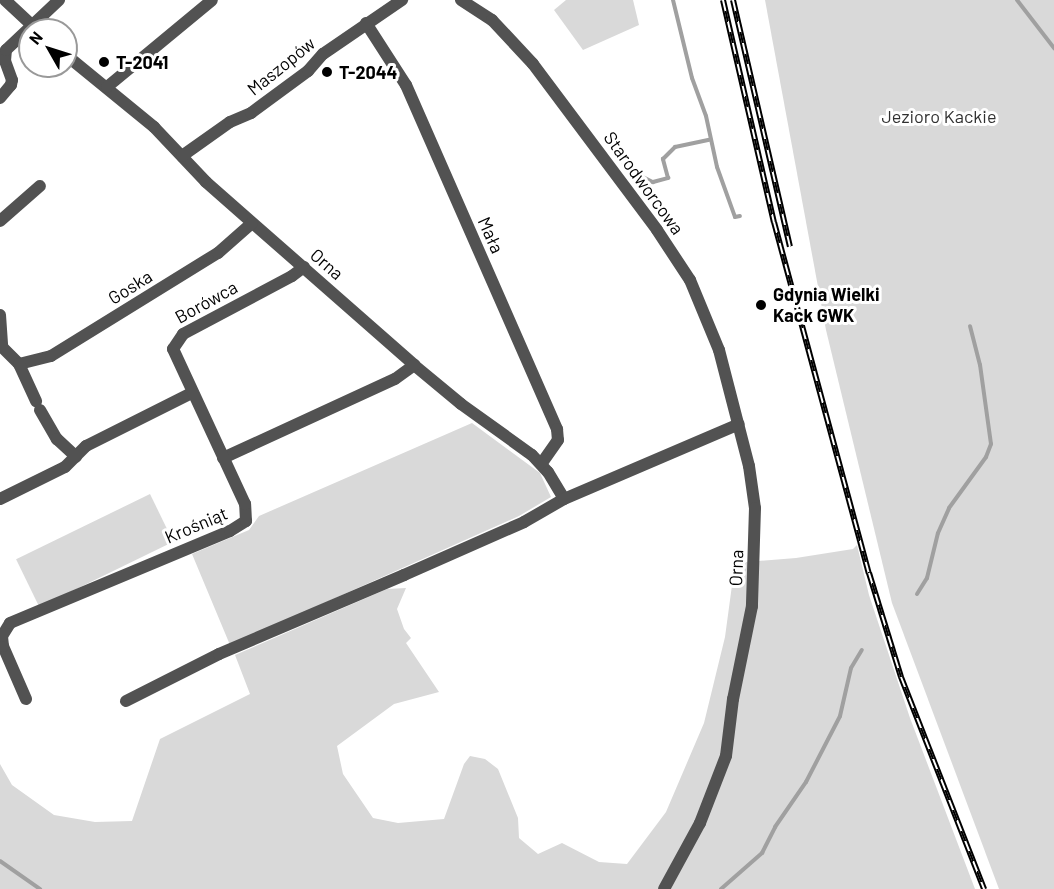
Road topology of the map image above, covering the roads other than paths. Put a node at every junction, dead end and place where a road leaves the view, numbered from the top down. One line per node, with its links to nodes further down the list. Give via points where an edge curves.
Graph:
1 (5, 0): 6 (street)
2 (59, 0): 7 (street)
3 (212, 0): 11 (street)
4 (402, 0): 8 (street, Maszopów)
5 (461, 0): 23 (street, Starodworcowa, via 492,20 533,64 690,280 719,350)
6 (24, 18)
7 (44, 18)
8 (366, 23): 13 (street, Maszopów, via 251,113 230,122); 26 (street, Mała, via 406,85 557,429 558,440)
9 (18, 43): 12 (street, via 4,55 12,80)
10 (78, 64): 11 (street, Orna)
11 (107, 87): 13 (street, Orna)
12 (0, 98)
13 (182, 156): 16 (street, Orna)
14 (39, 186): 15 (street)
15 (0, 221)
16 (252, 223): 17 (street, Orna); 20 (street, Goska, via 218,253 65,349 36,362)
17 (304, 267): 21 (street, Orna); 22 (street, Borówca, via 176,340 175,358)
18 (0, 315): 19 (street)
19 (1, 345): 20 (street)
20 (19, 364): 24 (street, via 57,439)
21 (414, 364): 25 (street, via 395,379); 26 (street, Orna)
22 (192, 393): 24 (street, via 86,446); 25 (street, Borówca)
23 (739, 424): 28 (street); 31 (street, Orna, via 755,508 752,606 726,756 700,824)
24 (76, 457): 27 (street, via 65,467)
25 (223, 458): 29 (street, Krośniąt, via 247,513 240,527 10,623 2,636 3,646)
26 (541, 464): 28 (street, Orna)
27 (0, 499)
28 (564, 499): 30 (street, via 524,522 219,654)
29 (26, 699)
30 (126, 701)
31 (664, 889)

